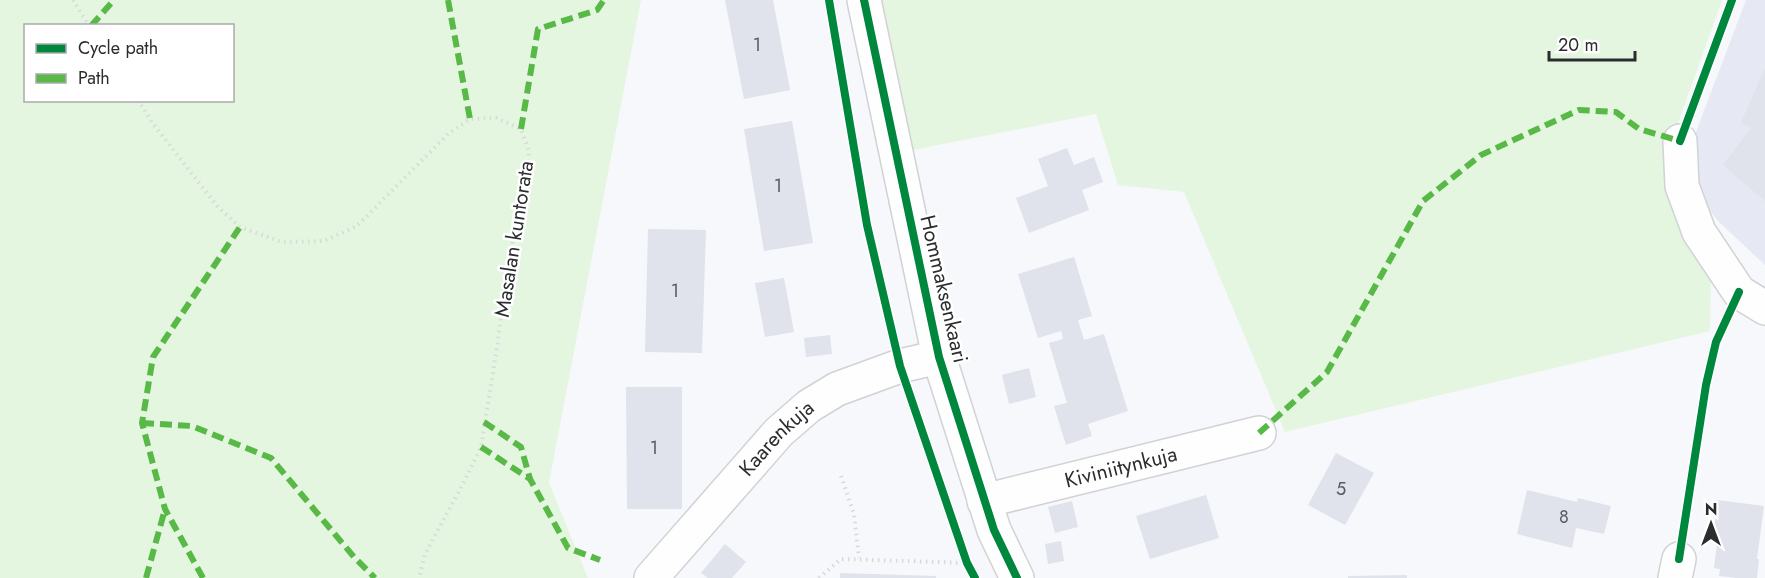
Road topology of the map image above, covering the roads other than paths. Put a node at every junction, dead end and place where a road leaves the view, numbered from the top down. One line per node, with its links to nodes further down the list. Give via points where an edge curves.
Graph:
1 (864, 0): 4 (street, Hommaksenkaari)
2 (1680, 141): 3 (street, via 1682,186 1699,232 1739,292)
3 (1765, 308)
4 (939, 357): 6 (street, Hommaksenkaari); 7 (street, Kaarenkuja, via 900,366 837,389 809,406 779,432)
5 (1259, 433): 6 (street, Kiviniitynkuja)
6 (984, 501): 8 (street, Hommaksenkaari)
7 (651, 578)
8 (1017, 578)

